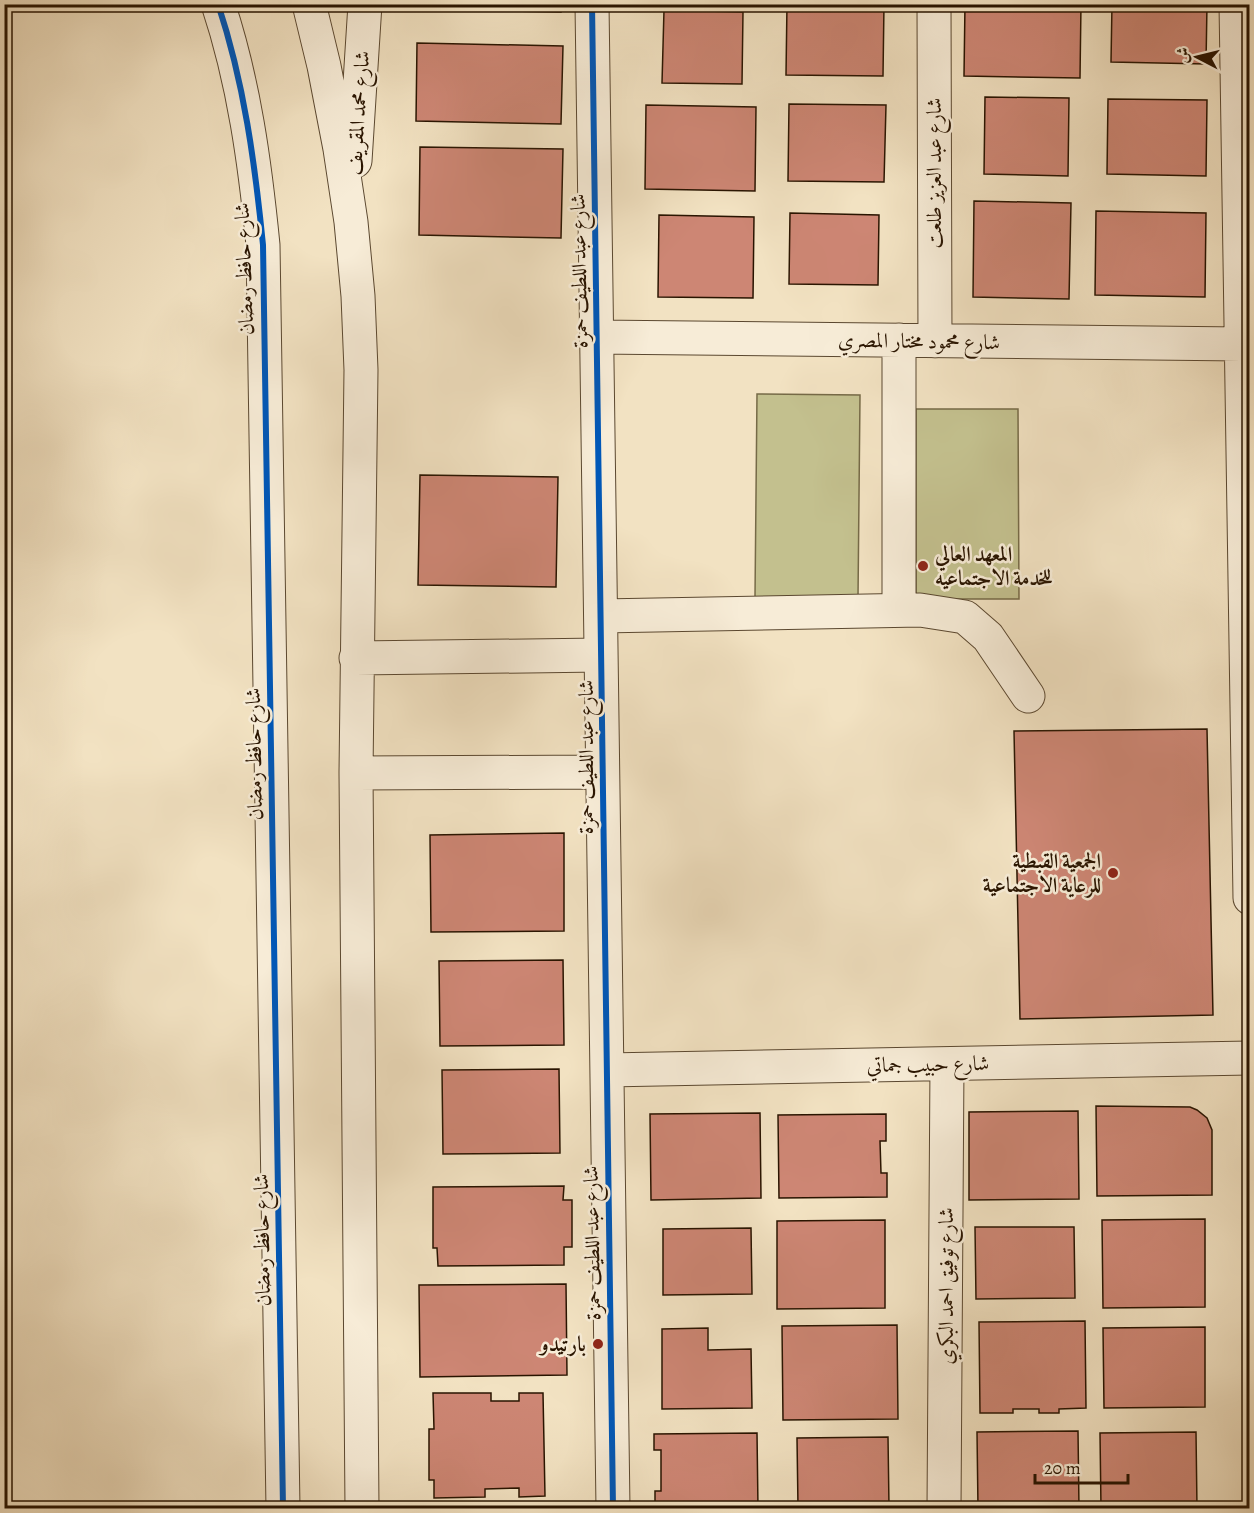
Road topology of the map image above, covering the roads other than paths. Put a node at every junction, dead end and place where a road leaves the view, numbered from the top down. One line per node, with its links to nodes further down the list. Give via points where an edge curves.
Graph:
1 (218, 4): 25 (street, شارع حافظ رمضان, via 248,125 263,245)
2 (309, 4): 7 (street, via 340,149)
3 (365, 4): 7 (street, شارع محمد المقريف)
4 (592, 4): 8 (street, شارع عبد اللطيف حمزة)
5 (934, 4): 10 (street, شارع عبد العزيز طلعت)
6 (1236, 4): 11 (street)
7 (351, 222): 16 (street, via 361,370)
8 (597, 337): 9 (street, شارع محمود مختار المصري); 13 (street, شارع عبد اللطيف حمزة)
9 (899, 340): 10 (street, شارع محمود مختار المصري); 12 (street)
10 (935, 341): 11 (street, شارع محمود مختار المصري)
11 (1241, 344): 14 (street)
12 (898, 610): 13 (street); 17 (street, via 965,617 988,637)
13 (601, 616): 15 (street, شارع عبد اللطيف حمزة)
14 (1248, 634): 19 (street)
15 (602, 655): 16 (street); 18 (street, شارع عبد اللطيف حمزة)
16 (356, 658): 20 (street)
17 (1028, 696)
18 (602, 772): 20 (street); 24 (street, شارع عبد اللطيف حمزة)
19 (1249, 772): 21 (street)
20 (356, 773): 26 (street)
21 (1250, 898)
22 (1250, 1058): 23 (street, شارع حبيب جماتي)
23 (947, 1064): 24 (street, شارع حبيب جماتي); 28 (street, شارع توفيق احمد البكري)
24 (607, 1070): 27 (street, شارع عبد اللطيف حمزة)
25 (283, 1509)
26 (362, 1509)
27 (612, 1509)
28 (944, 1509)

